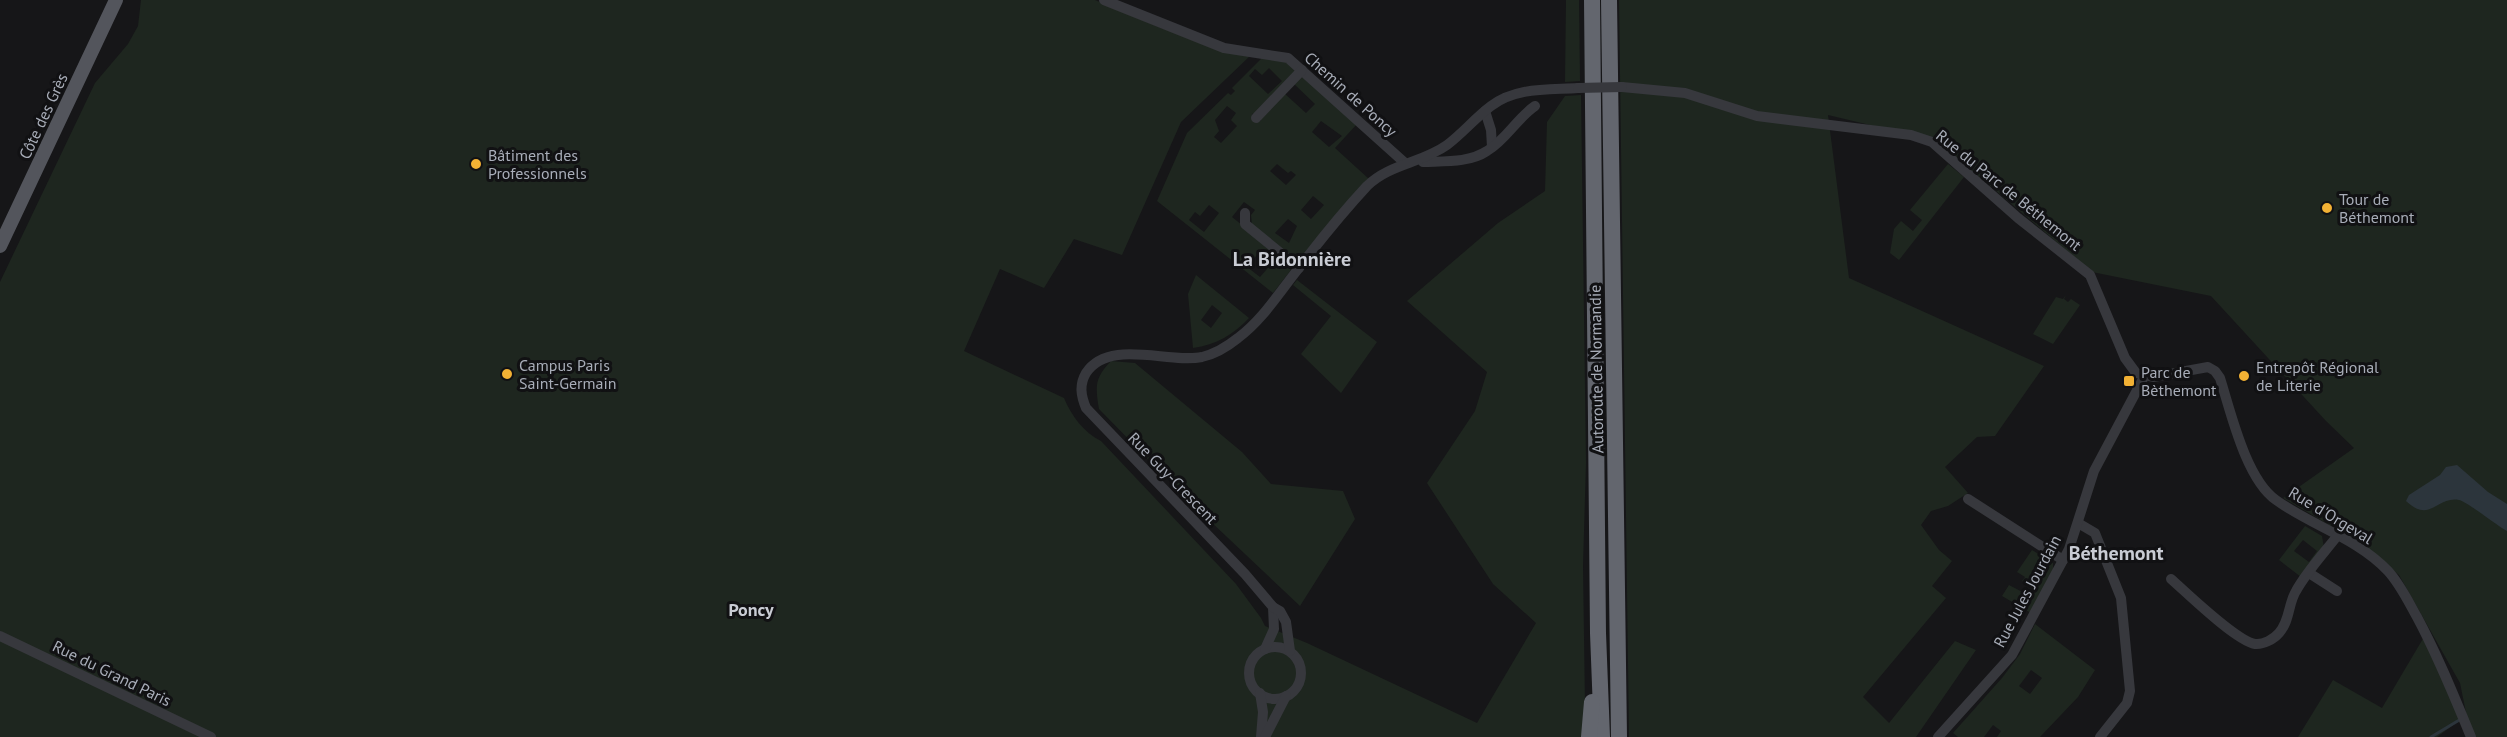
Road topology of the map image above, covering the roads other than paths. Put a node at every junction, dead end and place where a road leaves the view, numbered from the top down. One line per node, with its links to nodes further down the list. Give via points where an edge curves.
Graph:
1 (117, 0): 12 (main road, Côte des Grès)
2 (1104, 0): 5 (street, Chemin de Poncy, via 1224,48 1288,58)
3 (1592, 0): 24 (highway, Autoroute de Normandie)
4 (1609, 0): 34 (highway, Autoroute de Normandie)
5 (1302, 70): 8 (street); 10 (street, Chemin de Poncy)
6 (1535, 106): 9 (street)
7 (1485, 111): 9 (street); 10 (street, Rue du Parc de Béthemont, via 1448,144); 15 (street, Rue du Parc de Béthemont, bridge, via 1512,94 1529,90 1622,87 1685,93 1757,116 1911,135 1932,142 2090,275 2125,358)
8 (1256, 118)
9 (1492, 147): 10 (street, via 1466,159)
10 (1410, 163): 13 (street, Rue du Parc de Béthemont, via 1369,185)
11 (1245, 213): 13 (street, via 1245,224)
12 (0, 246)
13 (1299, 268): 14 (street, Rue du Parc de Béthemont, via 1251,327 1216,352 1192,358 1125,354)
14 (1096, 362): 23 (street, Rue Guy-Crescent, via 1082,384 1086,408)
15 (2144, 377): 17 (street, Rue Jules Jourdain, via 2094,471); 18 (street, Rue d'Orgeval, via 2208,367 2215,371 2241,444 2261,484 2276,500)
16 (1968, 499): 19 (street)
17 (2078, 523): 19 (street, Rue Jules Jourdain); 36 (street, via 2095,533 2121,598 2130,691 2127,703)
18 (2338, 535): 20 (street); 37 (street, Rue d'Orgeval, via 2387,570 2399,585 2447,676)
19 (2063, 561): 35 (street, Rue Jules Jourdain, via 2012,655)
20 (2309, 573): 21 (street, via 2296,590 2287,622 2279,634 2256,644 2229,629); 22 (street)
21 (2171, 579)
22 (2337, 591)
23 (1274, 607): 26 (street, Rue Guy-Crescent, via 1274,629); 27 (street, Rue Guy-Crescent, via 1286,622)
24 (1598, 633): 32 (highway); 33 (highway, Autoroute de Normandie)
25 (0, 636): 30 (street, Rue du Grand Paris)
26 (1265, 649): 27 (street); 28 (street, Rue Guy-Crescent, via 1258,653 1250,668 1252,683)
27 (1290, 651): 29 (street, Rue Guy-Crescent, via 1301,673 1295,688)
28 (1260, 693): 29 (street, via 1273,698); 31 (street, Rue Guy-Crescent)
29 (1286, 696): 31 (street, Rue Guy-Crescent)
30 (211, 737)
31 (1263, 737)
32 (1589, 737)
33 (1602, 737)
34 (1619, 737)
35 (1938, 737)
36 (2100, 737)
37 (2471, 737)

